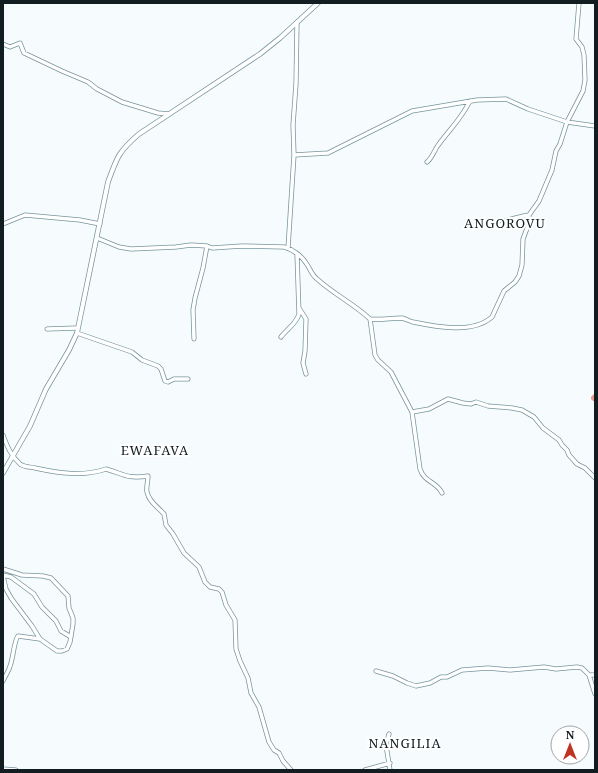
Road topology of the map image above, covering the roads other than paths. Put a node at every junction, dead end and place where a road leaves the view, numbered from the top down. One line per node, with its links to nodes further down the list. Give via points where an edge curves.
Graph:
1 (318, 3): 3 (street)
2 (579, 3): 7 (street, via 576,39 584,55 585,80 583,91)
3 (297, 22): 6 (street, via 260,54); 9 (street)
4 (3, 44): 6 (street, via 10,47 20,43 24,53 88,82 113,98)
5 (470, 100): 7 (street, via 506,98 528,109); 9 (street, via 412,111 328,153); 10 (street, via 459,120)
6 (168, 114): 14 (street, via 125,145 116,158 108,182)
7 (567, 122): 8 (street); 11 (street, via 545,188)
8 (595, 126)
9 (294, 155): 17 (street)
10 (427, 162)
11 (529, 215): 12 (street); 20 (street, via 523,239 519,276 504,291 492,317 488,320 473,327 456,328 412,322 403,318)
12 (502, 221)
13 (3, 224): 14 (street, via 25,215)
14 (100, 224): 15 (street)
15 (97, 238): 16 (street, via 131,249); 22 (street)
16 (206, 246): 17 (street); 24 (street, via 194,304)
17 (288, 248): 18 (street)
18 (297, 254): 19 (street); 20 (street, via 316,278)
19 (299, 308): 23 (street, via 298,318); 25 (street, via 306,319 306,351 303,363)
20 (370, 319): 27 (street, via 375,355 391,372)
21 (47, 329): 22 (street)
22 (77, 331): 26 (street, via 132,352 142,360 158,366 165,381); 29 (street)
23 (281, 337)
24 (194, 339)
25 (306, 374)
26 (188, 379)
27 (412, 412): 31 (street, via 429,409 448,399 519,409 534,417 543,428 559,440 577,464); 32 (street, via 421,472 429,482 437,485)
28 (3, 435): 29 (street)
29 (13, 457): 30 (street); 46 (street, via 22,466 55,472 83,473 106,469 135,478 148,476 149,497 164,514 166,523 184,553 199,567 207,584 222,592 235,621 236,649 270,742)
30 (3, 473)
31 (595, 478)
32 (442, 493)
33 (3, 569): 35 (street, via 22,575 43,576 56,582 68,596 73,618)
34 (3, 575): 35 (street, via 16,580 34,594 61,631); 36 (street, via 11,598)
35 (72, 637): 36 (street, via 67,649 62,651 50,648)
36 (40, 639): 40 (street, via 18,636 16,638 10,667)
37 (376, 671): 38 (street, via 416,686 462,670 476,669 577,667)
38 (589, 675): 39 (street); 41 (street)
39 (595, 675)
40 (3, 681)
41 (595, 694)
42 (389, 734): 43 (street, via 386,744)
43 (390, 763): 47 (street); 48 (street)
44 (3, 769): 45 (street)
45 (16, 770)
46 (291, 770)
47 (365, 770)
48 (390, 770)

